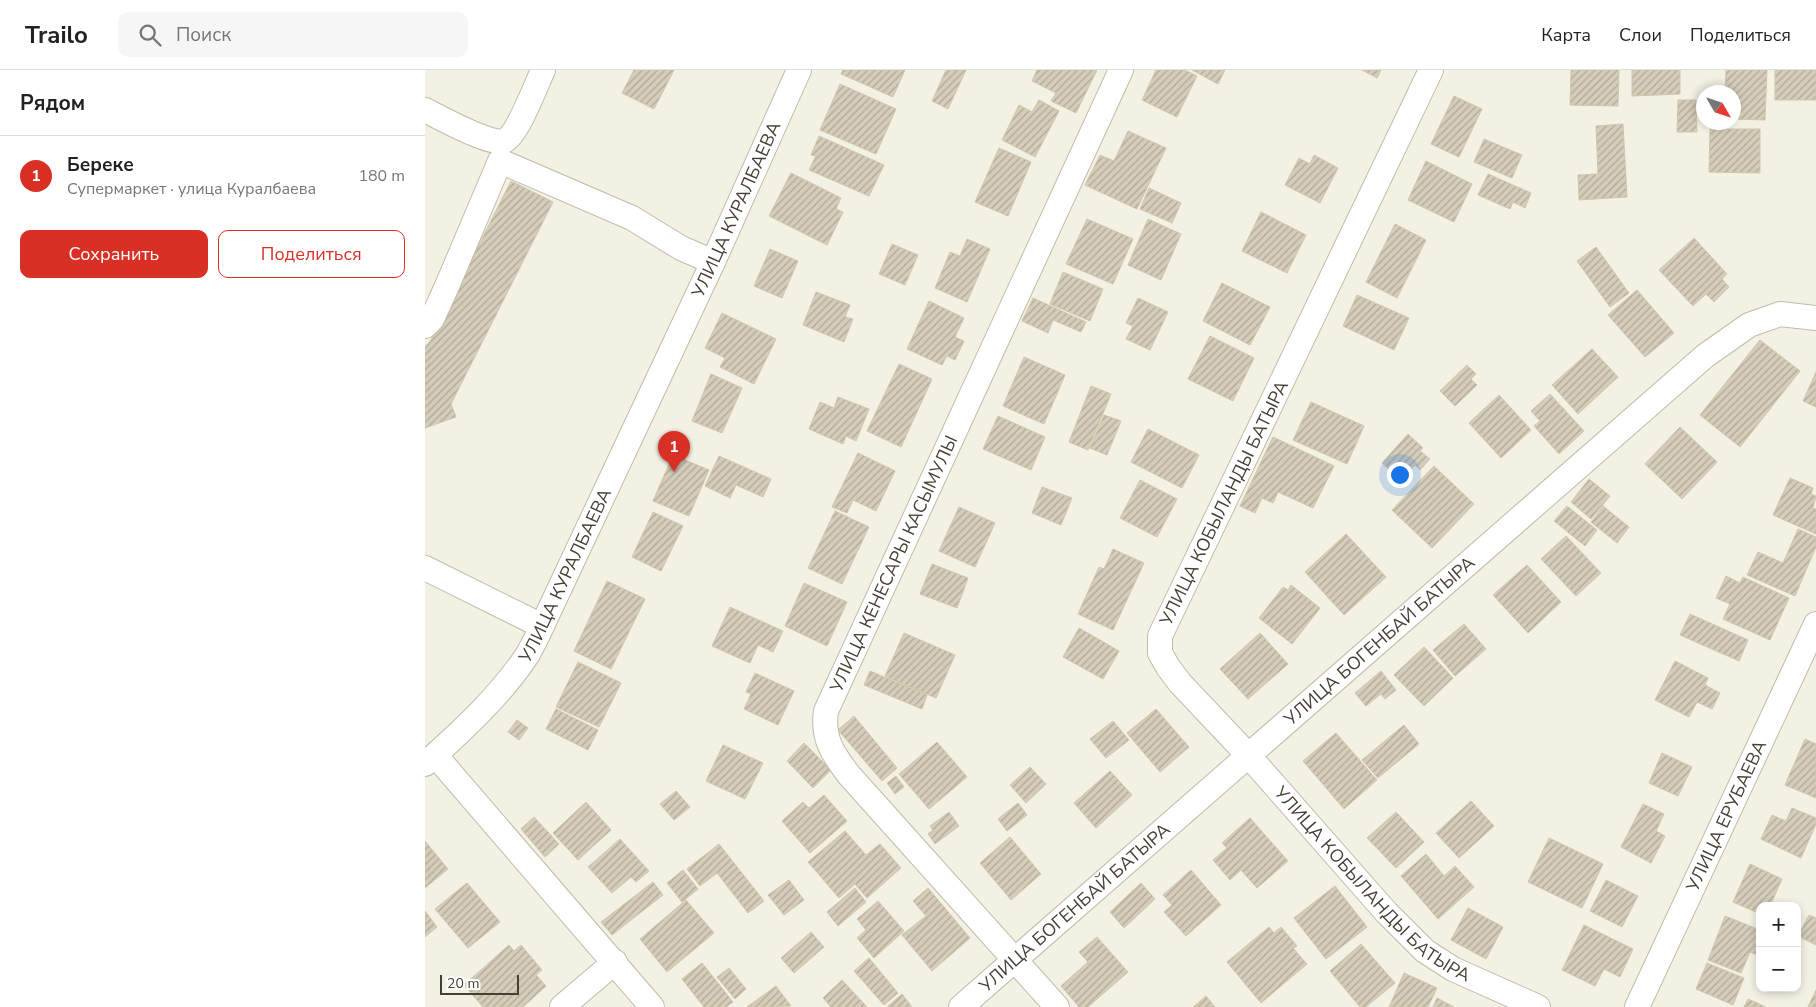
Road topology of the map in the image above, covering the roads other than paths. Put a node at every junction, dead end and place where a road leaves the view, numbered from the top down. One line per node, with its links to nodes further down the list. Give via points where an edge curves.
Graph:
1 (543, 70): 5 (street, via 515,130 502,143 489,141)
2 (799, 70): 6 (street, УЛИЦА КУРАЛБАЕВА)
3 (1121, 70): 14 (street, УЛИЦА КЕНЕСАРЫ КАСЫМУЛЫ, via 825,711 825,735 844,769)
4 (1431, 70): 12 (street, УЛИЦА КОБЫЛАНДЫ БАТЫРА, via 1160,636 1160,653 1168,667)
5 (425, 110)
6 (713, 262): 8 (street, via 681,248 633,218 500,161 447,286 432,319); 10 (street, УЛИЦА КУРАЛБАЕВА)
7 (1816, 318): 12 (street, УЛИЦА БОГЕНБАЙ БАТЫРА, via 1780,314 1749,325 1705,356)
8 (425, 326)
9 (425, 568): 10 (street)
10 (543, 626): 13 (street, УЛИЦА КУРАЛБАЕВА, via 511,677)
11 (1815, 630): 21 (street, УЛИЦА ЕРУБАЕВА)
12 (1248, 755): 14 (street, УЛИЦА БОГЕНБАЙ БАТЫРА); 20 (street, УЛИЦА КОБЫЛАНДЫ БАТЫРА, via 1386,912 1425,951 1453,969)
13 (430, 760): 15 (street, УЛИЦА КУРАЛБАЕВА)
14 (1016, 960): 18 (street, УЛИЦА БОГЕНБАЙ БАТЫРА); 19 (street, УЛИЦА КЕНЕСАРЫ КАСЫМУЛЫ)
15 (615, 962): 16 (street); 17 (street, УЛИЦА КУРАЛБАЕВА)
16 (562, 1007)
17 (652, 1007)
18 (961, 1007)
19 (1057, 1007)
20 (1538, 1007)
21 (1637, 1007)

